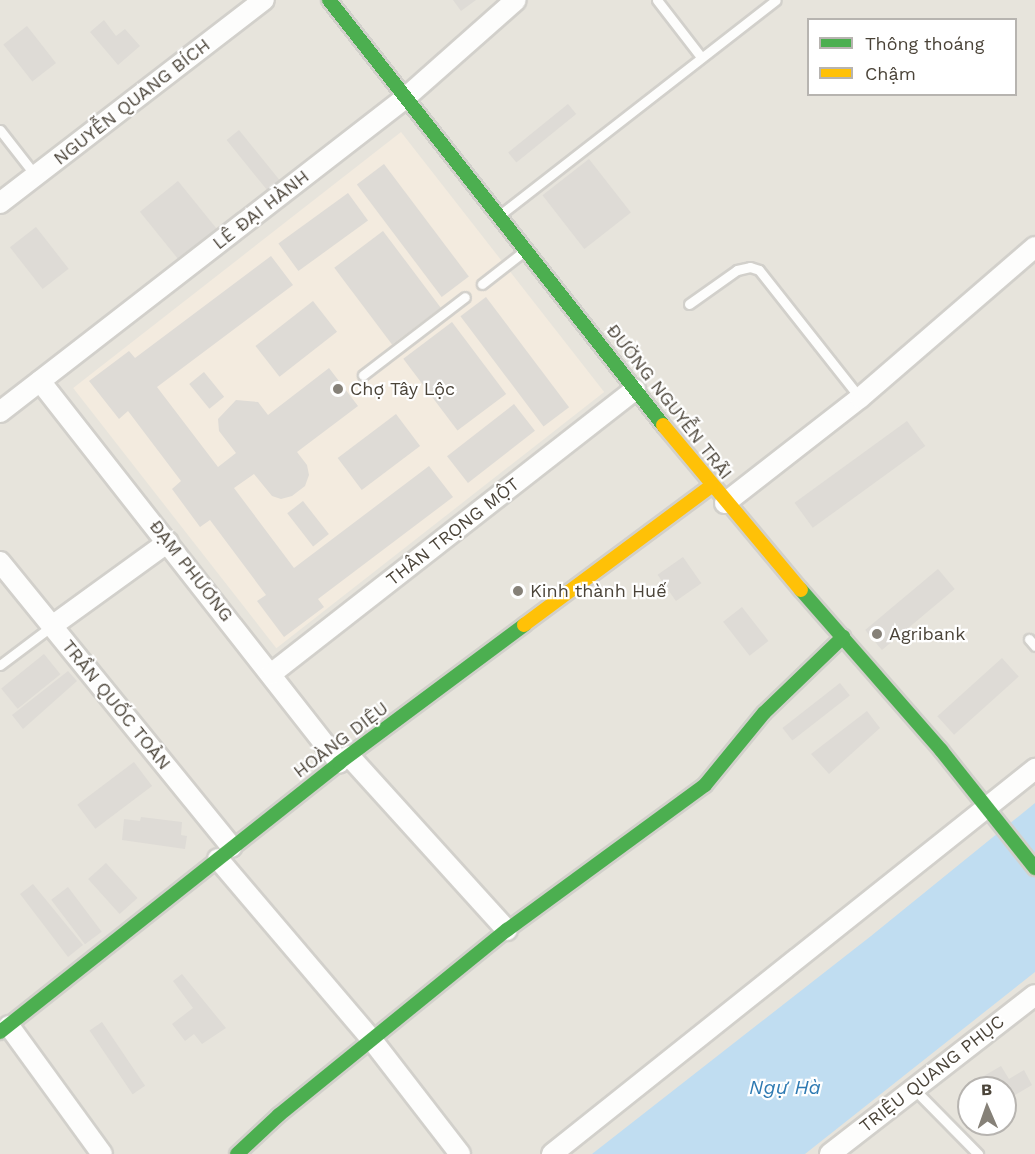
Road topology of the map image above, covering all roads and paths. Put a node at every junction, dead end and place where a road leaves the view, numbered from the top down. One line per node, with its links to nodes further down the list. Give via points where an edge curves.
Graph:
1 (264, 0): 9 (street, NGUYỄN QUANG BÍCH)
2 (329, 0): 7 (street, ĐƯỜNG NGUYỄN TRÃI)
3 (516, 0): 7 (street, LÊ ĐẠI HÀNH)
4 (657, 0): 6 (lane)
5 (776, 0): 6 (lane)
6 (701, 57): 11 (lane)
7 (404, 99): 11 (street, ĐƯỜNG NGUYỄN TRÃI); 18 (street, LÊ ĐẠI HÀNH)
8 (0, 130): 9 (lane)
9 (36, 176): 10 (street, NGUYỄN QUANG BÍCH)
10 (0, 203)
11 (499, 215): 13 (street, ĐƯỜNG NGUYỄN TRÃI)
12 (1035, 247): 20 (street)
13 (526, 250): 14 (lane); 19 (street, ĐƯỜNG NGUYỄN TRÃI)
14 (482, 284)
15 (465, 297): 17 (lane)
16 (689, 304): 20 (lane, via 736,270 759,270)
17 (363, 375)
18 (40, 381): 21 (street, LÊ ĐẠI HÀNH); 24 (street, ĐẠM PHƯƠNG)
19 (635, 390): 22 (street, ĐƯỜNG NGUYỄN TRÃI); 29 (street, THÂN TRỌNG MỘT)
20 (861, 398): 23 (street)
21 (0, 412)
22 (711, 486): 23 (street, ĐƯỜNG NGUYỄN TRÃI); 30 (street, HOÀNG DIỆU)
23 (725, 503): 27 (street, ĐƯỜNG NGUYỄN TRÃI)
24 (168, 542): 26 (street); 29 (street, ĐẠM PHƯƠNG)
25 (0, 562): 26 (street, TRẦN QUỐC TOẢN)
26 (52, 626): 28 (lane); 33 (street, TRẦN QUỐC TOẢN)
27 (843, 637): 32 (street, ĐƯỜNG NGUYỄN TRÃI); 35 (street, via 764,713 705,785)
28 (0, 665)
29 (271, 674): 30 (street, ĐẠM PHƯƠNG)
30 (344, 760): 33 (street, HOÀNG DIỆU); 35 (street, ĐẠM PHƯƠNG)
31 (1035, 769): 32 (street)
32 (990, 812): 34 (street, ĐƯỜNG NGUYỄN TRÃI); 43 (street)
33 (225, 853): 37 (street, HOÀNG DIỆU); 38 (street, TRẦN QUỐC TOẢN)
34 (1035, 868)
35 (507, 930): 38 (street)
36 (1035, 995): 39 (street, TRIỆU QUANG PHỤC)
37 (5, 1029): 40 (street)
38 (372, 1040): 41 (street); 42 (street, TRẦN QUỐC TOẢN)
39 (913, 1088): 44 (street, TRIỆU QUANG PHỤC); 45 (lane)
40 (102, 1154)
41 (237, 1154)
42 (460, 1154)
43 (552, 1154)
44 (830, 1154)
45 (978, 1154)

